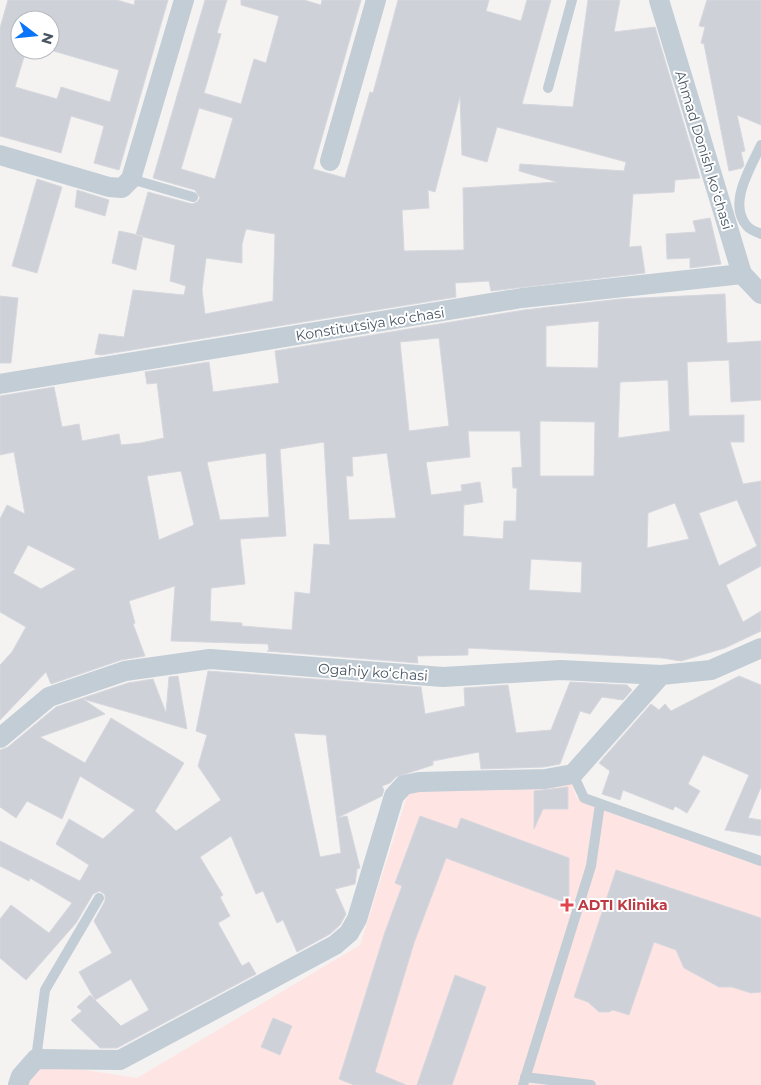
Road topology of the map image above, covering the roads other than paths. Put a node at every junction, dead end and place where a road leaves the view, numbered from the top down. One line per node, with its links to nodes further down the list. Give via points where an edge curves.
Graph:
1 (184, 0): 9 (street)
2 (376, 0): 8 (street)
3 (572, 0): 5 (lane)
4 (659, 0): 12 (street, Ahmad Donish koʻchasi)
5 (548, 88)
6 (761, 145): 11 (lane, via 740,193 740,212 747,227)
7 (0, 155): 9 (street, via 109,187)
8 (330, 161)
9 (126, 184): 10 (lane)
10 (193, 196)
11 (761, 234)
12 (742, 274): 13 (street, Ahmad Donish koʻchasi); 14 (street, Konstitutsiya koʻchasi, via 522,298)
13 (761, 294)
14 (0, 384)
15 (761, 648): 16 (street, Ogahiy koʻchasi, via 711,670)
16 (661, 675): 17 (street, Ogahiy koʻchasi, via 561,670 443,677 210,659 125,671 49,697); 18 (street)
17 (0, 738)
18 (573, 774): 19 (lane, via 584,798); 22 (street, via 545,779 404,785 394,796 357,919 349,933 334,945 120,1060)
19 (600, 804): 20 (lane); 23 (lane, via 591,866)
20 (761, 861)
21 (99, 898): 22 (lane, via 45,990)
22 (36, 1059): 24 (street, via 21,1076)
23 (524, 1081): 25 (lane)
24 (18, 1085)
25 (591, 1085)

